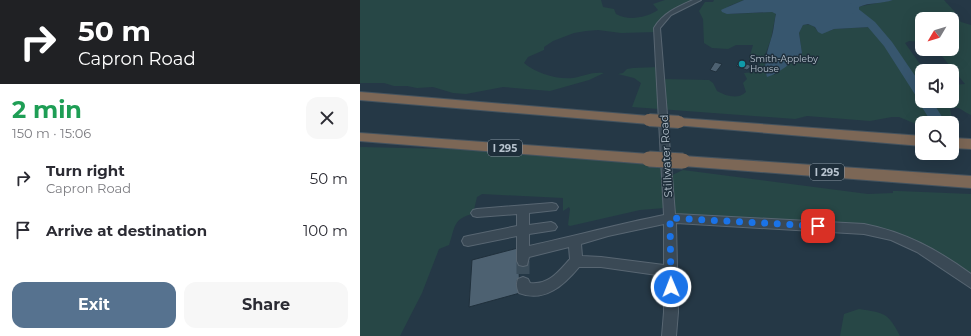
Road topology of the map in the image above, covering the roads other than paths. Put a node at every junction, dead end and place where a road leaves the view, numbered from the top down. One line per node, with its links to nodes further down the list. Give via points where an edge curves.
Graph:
1 (698, 0): 13 (street, Stillwater Road, via 676,9 663,18 657,28)
2 (360, 96): 4 (highway, bridge)
3 (360, 137): 8 (highway, I 295)
4 (915, 140)
5 (959, 143): 6 (highway)
6 (971, 144)
7 (360, 148): 8 (highway)
8 (537, 150): 9 (highway, I 295, bridge)
9 (971, 182)
10 (552, 207): 11 (street)
11 (523, 208): 12 (street); 15 (street)
12 (478, 212)
13 (670, 218): 17 (street); 19 (street, Stillwater Road); 20 (street, via 864,228 879,231 916,245)
14 (551, 227): 15 (street)
15 (523, 230): 16 (street); 17 (street, via 523,257)
16 (468, 241)
17 (575, 241): 18 (street)
18 (576, 261): 19 (street); 21 (street, via 554,285 546,289 524,289)
19 (670, 271): 22 (street, Stillwater Road)
20 (971, 282)
21 (524, 283)
22 (669, 336)

